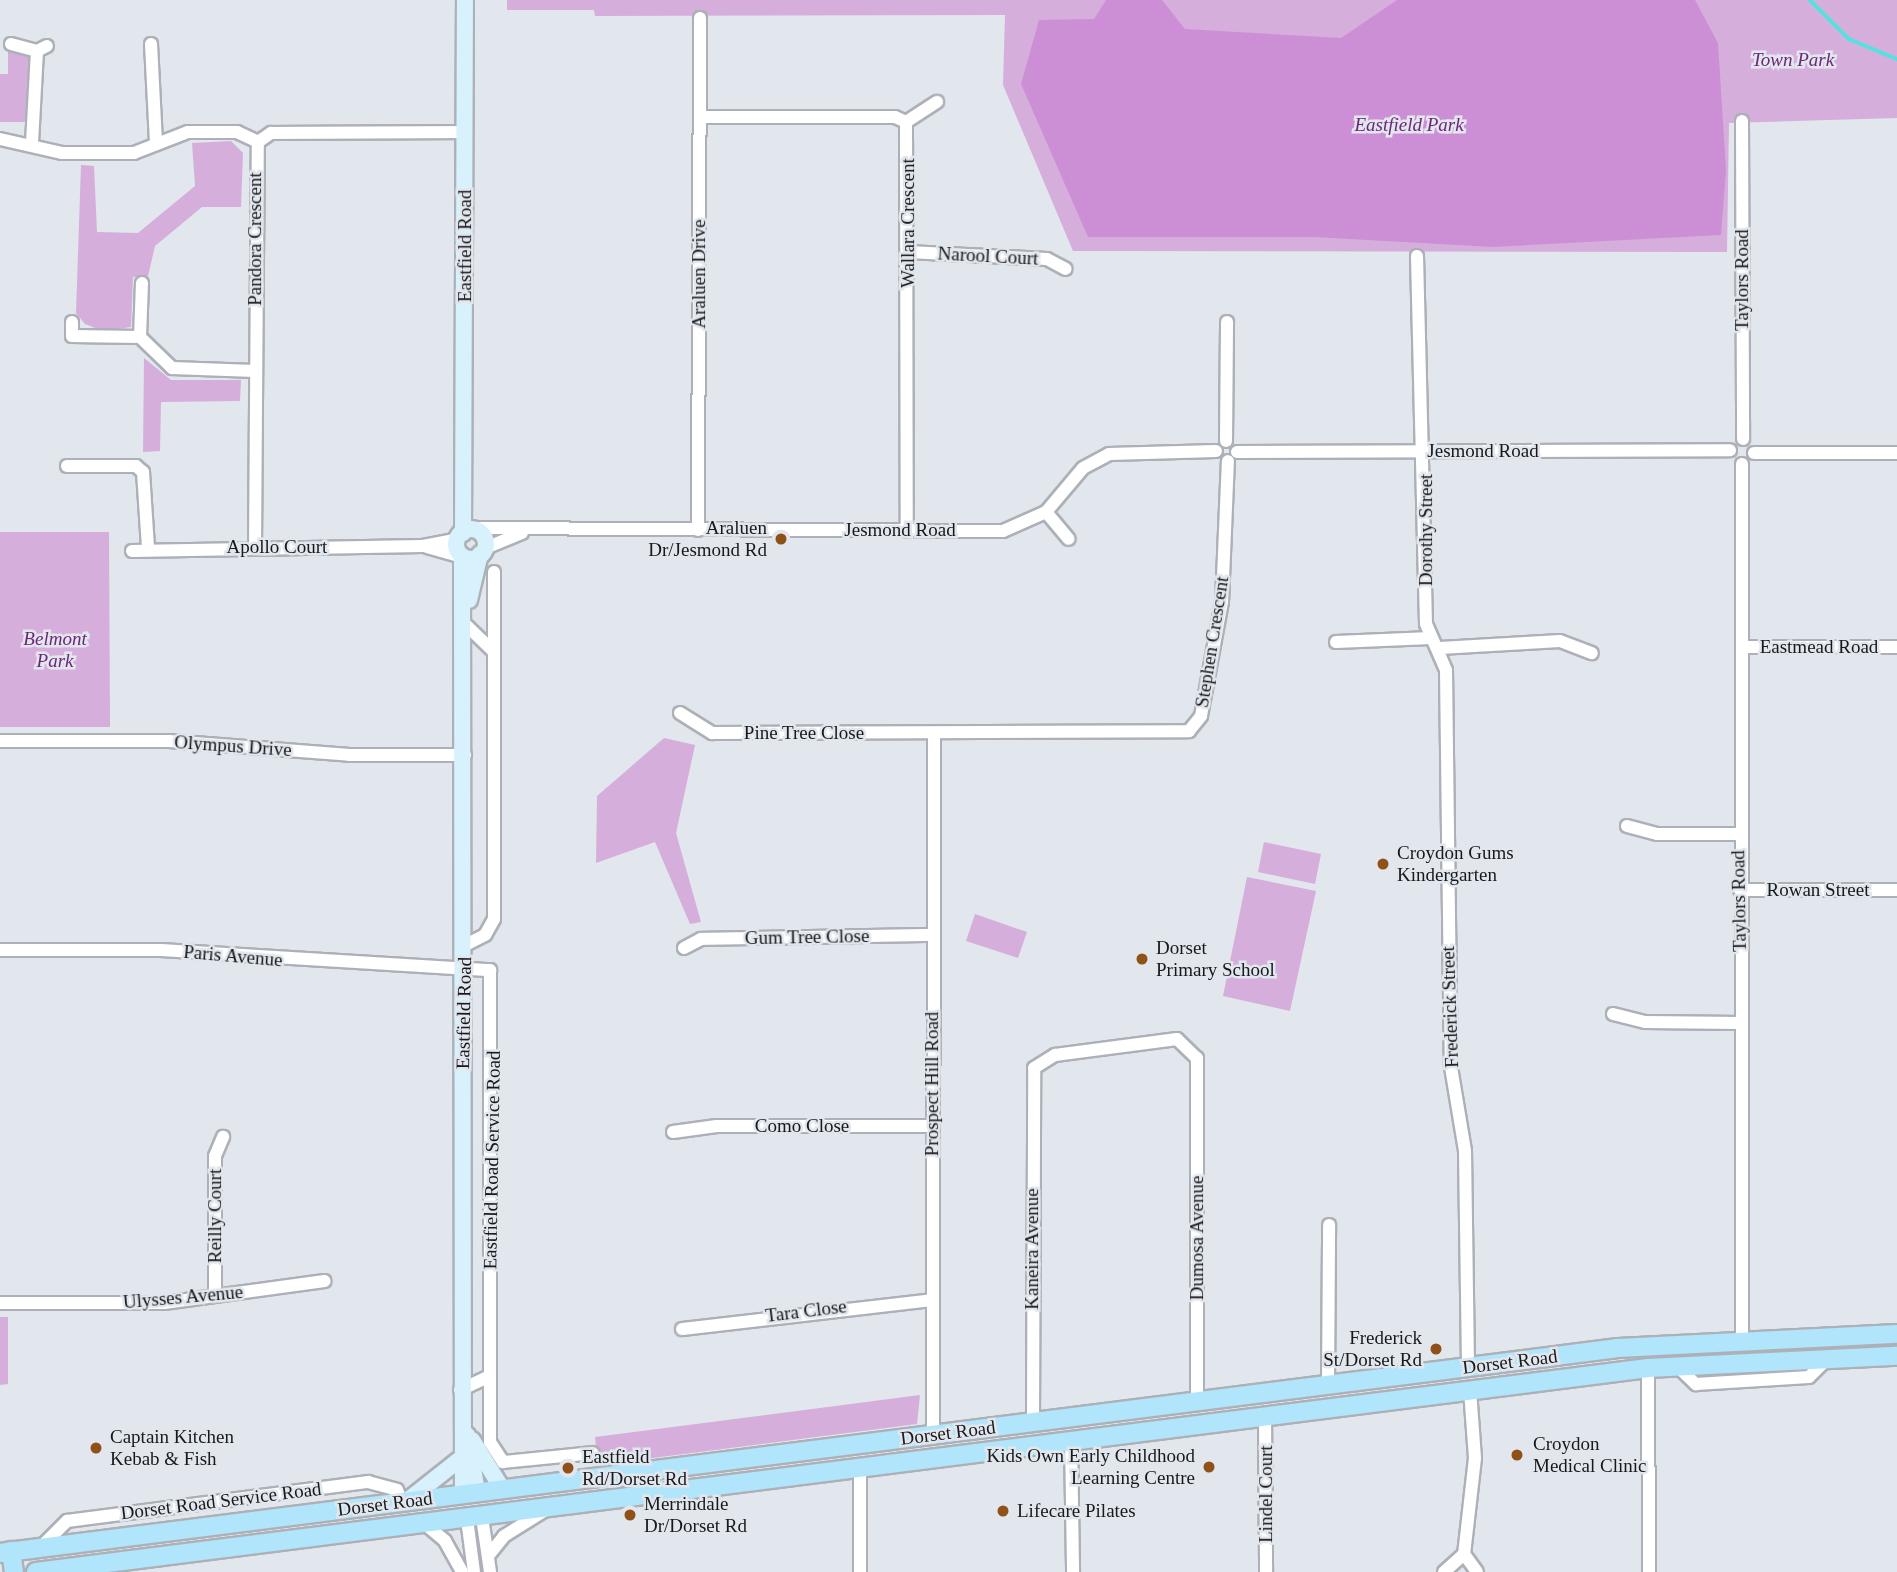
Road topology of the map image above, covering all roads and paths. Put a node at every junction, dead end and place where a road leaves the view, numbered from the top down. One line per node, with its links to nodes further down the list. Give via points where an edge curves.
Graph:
1 (465, 0): 9 (main road, Eastfield Road)
2 (700, 18): 6 (street, Araluen Drive)
3 (11, 44): 12 (street, via 42,49)
4 (151, 44): 13 (street)
5 (937, 102): 8 (street)
6 (700, 117): 8 (street, via 895,117); 36 (street, Araluen Drive)
7 (1742, 121): 22 (street, Taylors Road)
8 (906, 122): 14 (street, Wallara Crescent)
9 (465, 132): 11 (street, via 271,133); 32 (main road, Eastfield Road)
10 (0, 139): 12 (street)
11 (258, 142): 13 (street, via 237,132 188,132); 21 (street, Pandora Crescent)
12 (32, 143): 13 (street, via 62,153 134,153)
13 (156, 144)
14 (908, 252): 16 (street, Narool Court, via 1047,259); 37 (street, Wallara Crescent)
15 (1417, 256): 26 (street, Dorothy Street)
16 (1066, 269)
17 (144, 281): 20 (street)
18 (72, 322): 20 (street, via 72,336)
19 (1227, 322): 23 (street)
20 (140, 337): 21 (street, via 172,368)
21 (255, 371): 40 (street, Pandora Crescent)
22 (1743, 439): 25 (street); 27 (street)
23 (1226, 441): 24 (street); 29 (street)
24 (1216, 450): 29 (street); 33 (street, Jesmond Road, via 1109,454 1083,468)
25 (1730, 450): 26 (street, Jesmond Road); 30 (street)
26 (1423, 451): 29 (street, Jesmond Road); 46 (street, Dorothy Street)
27 (1754, 453): 28 (street); 30 (street)
28 (1897, 453)
29 (1232, 457): 54 (street, Stephen Crescent, via 1222,602 1194,729)
30 (1742, 464): 48 (street, Taylors Road)
31 (67, 466): 39 (street, via 136,466 143,472)
32 (466, 492): 34 (main road, Eastfield Road); 41 (main road, Eastfield Road)
33 (1046, 512): 37 (street, Jesmond Road, via 1003,530); 38 (street)
34 (480, 528): 35 (street, Jesmond Road); 41 (main road); 43 (main road, Eastfield Road)
35 (554, 530): 36 (street, Jesmond Road); 43 (street, Jesmond Road, via 512,534)
36 (698, 530): 37 (street, Jesmond Road)
37 (907, 531)
38 (1069, 539)
39 (148, 547): 40 (street, Apollo Court); 42 (street, Apollo Court)
40 (255, 547): 41 (street, Apollo Court)
41 (460, 547): 43 (main road); 45 (main road, Eastfield Road)
42 (132, 551)
43 (481, 551): 45 (main road, Eastfield Road)
44 (494, 572): 51 (street)
45 (465, 622): 51 (street); 56 (main road, Eastfield Road)
46 (1431, 638): 47 (street); 50 (street)
47 (1336, 642)
48 (1742, 647): 49 (street, Eastmead Road); 58 (street, Taylors Road)
49 (1897, 647)
50 (1440, 648): 52 (street, via 1560,641); 84 (street, Frederick Street, via 1446,670 1451,1067 1465,1151)
51 (494, 652): 62 (street, via 494,919 485,935)
52 (1592, 653)
53 (680, 713): 54 (street, Pine Tree Close, via 712,733)
54 (934, 733): 61 (street, Prospect Hill Road)
55 (0, 741): 56 (street, Olympus Drive, via 169,741 349,755)
56 (465, 755): 62 (main road, Eastfield Road)
57 (1627, 826): 58 (street, via 1657,834)
58 (1738, 834): 59 (street, Taylors Road)
59 (1740, 890): 60 (street, Rowan Street); 67 (street, Taylors Road)
60 (1897, 890)
61 (933, 935): 63 (street, Gum Tree Close, via 701,940); 69 (street, Prospect Hill Road)
62 (465, 945): 65 (main road, Eastfield Road)
63 (684, 948)
64 (0, 950): 65 (street, Paris Avenue, via 161,950 318,964)
65 (465, 964): 86 (street, Eastfield Road Service Road, via 486,968 494,984); 89 (main road, Eastfield Road)
66 (1613, 1014): 67 (street, via 1645,1022)
67 (1740, 1023): 79 (street, Taylors Road)
68 (1198, 1074): 90 (street, Dumosa Avenue); 92 (street, Kaneira Avenue, via 1193,1048 1177,1040 1047,1056 1032,1075)
69 (932, 1126): 70 (street, Como Close, via 717,1126); 75 (street, Prospect Hill Road)
70 (673, 1132)
71 (223, 1137): 74 (street, Reilly Court, via 215,1156)
72 (1329, 1225): 87 (street)
73 (324, 1281): 74 (street, Ulysses Avenue)
74 (215, 1296): 76 (street, Ulysses Avenue, via 140,1304)
75 (932, 1300): 77 (street, Tara Close); 95 (street, Prospect Hill Road)
76 (0, 1303)
77 (682, 1329)
78 (1897, 1334): 79 (main road, Dorset Road)
79 (1742, 1338): 82 (main road); 84 (main road, Dorset Road)
80 (1897, 1356): 81 (main road, Dorset Road)
81 (1829, 1357): 82 (main road, Dorset Road); 83 (street, via 1809,1377 1784,1380 1696,1384)
82 (1744, 1361): 83 (main road, Dorset Road)
83 (1676, 1365): 85 (main road, Dorset Road)
84 (1468, 1367): 87 (main road, Dorset Road); 88 (main road)
85 (1648, 1368): 88 (main road, Dorset Road); 120 (street)
86 (490, 1376): 89 (street); 98 (street, Eastfield Road Service Road, via 490,1442 503,1462)
87 (1328, 1385): 90 (main road, Dorset Road)
88 (1470, 1390): 91 (main road, Dorset Road); 108 (street, via 1475,1458)
89 (460, 1399): 94 (main road, Eastfield Road); 99 (main road, Eastfield Road)
90 (1197, 1402): 92 (main road, Dorset Road); 93 (main road)
91 (1265, 1416): 93 (main road, Dorset Road); 117 (street, Lindel Court)
92 (1032, 1423): 95 (main road, Dorset Road)
93 (1199, 1424): 96 (main road, Dorset Road)
94 (466, 1429): 101 (main road); 102 (main road, Eastfield Road)
95 (933, 1435): 97 (main road, Dorset Road)
96 (1071, 1440): 100 (main road, Dorset Road); 116 (street)
97 (857, 1444): 100 (main road); 101 (main road, Dorset Road)
98 (593, 1453)
99 (459, 1460): 102 (main road, Eastfield Road); 103 (main road)
100 (860, 1466): 104 (main road, Dorset Road); 115 (street)
101 (501, 1487): 102 (main road, Dorset Road)
102 (470, 1492): 103 (main road, Dorset Road); 105 (main road, Eastfield Road)
103 (405, 1502): 107 (main road, Dorset Road)
104 (551, 1507): 105 (main road, Dorset Road); 109 (street, via 504,1536)
105 (474, 1518): 106 (main road, Dorset Road); 109 (street); 113 (street)
106 (425, 1524): 111 (main road, Dorset Road); 112 (street, via 444,1541)
107 (6, 1552): 110 (main road)
108 (1464, 1554): 118 (street); 119 (street)
109 (488, 1556): 114 (street)
110 (14, 1572)
111 (36, 1572)
112 (462, 1572)
113 (474, 1572)
114 (490, 1572)
115 (860, 1572)
116 (1073, 1572)
117 (1266, 1572)
118 (1444, 1572)
119 (1476, 1572)
120 (1649, 1572)

